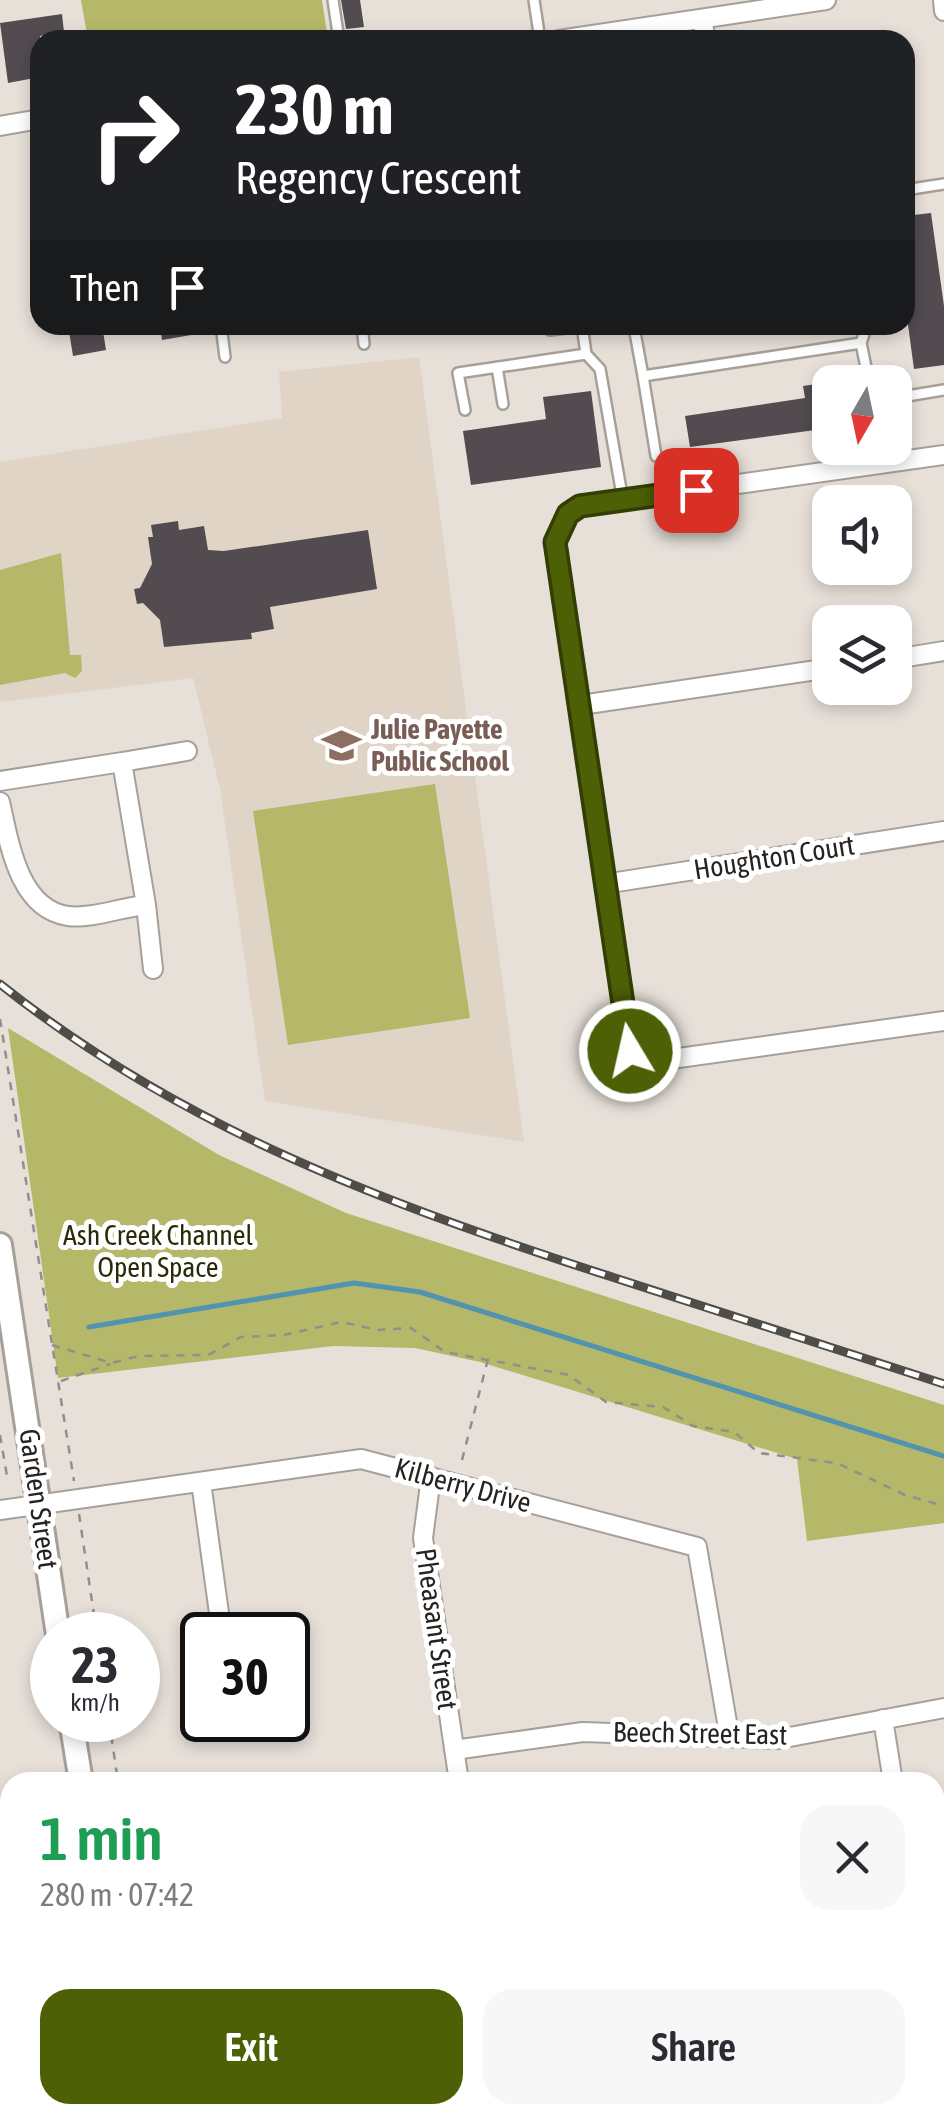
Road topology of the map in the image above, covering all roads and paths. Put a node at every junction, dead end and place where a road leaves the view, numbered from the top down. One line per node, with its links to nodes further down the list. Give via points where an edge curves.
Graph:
1 (333, 0): 7 (lane)
2 (534, 0): 8 (lane)
3 (826, 0): 6 (street)
4 (942, 0): 5 (street)
5 (944, 11)
6 (707, 12): 9 (street)
7 (338, 30)
8 (538, 30)
9 (612, 30)
10 (30, 122): 11 (street)
11 (0, 126)
12 (944, 184): 13 (lane)
13 (915, 188)
14 (223, 335): 22 (lane)
15 (363, 335): 20 (lane)
16 (583, 335): 21 (lane)
17 (636, 335): 25 (lane)
18 (864, 335): 19 (lane)
19 (861, 342): 23 (lane); 25 (lane)
20 (364, 344)
21 (586, 354): 24 (lane); 34 (lane, via 600,368)
22 (226, 356)
23 (865, 365)
24 (498, 366): 28 (lane); 29 (lane, via 458,373)
25 (644, 376): 31 (lane)
26 (944, 390): 27 (lane)
27 (912, 395)
28 (503, 404)
29 (464, 410)
30 (944, 455): 32 (street)
31 (656, 456)
32 (912, 456)
33 (828, 465): 34 (street)
34 (622, 501): 38 (street, via 580,506 568,514 555,542)
35 (944, 651): 36 (street)
36 (912, 656)
37 (812, 671): 38 (street)
38 (581, 705): 44 (street)
39 (188, 751): 40 (street)
40 (122, 762): 41 (street); 45 (street)
41 (0, 781)
42 (0, 802): 45 (street, via 20,875 51,911 72,916)
43 (944, 830): 44 (street, Houghton Court)
44 (604, 884): 48 (street, via 630,1051 650,1062)
45 (146, 904): 46 (street)
46 (153, 969)
47 (0, 1019): 51 (path, via 52,1345)
48 (944, 1021)
49 (0, 1245): 58 (street, Garden Street)
50 (489, 1357): 51 (path, via 445,1352 411,1328 341,1322 284,1336 241,1337 208,1354); 54 (path); 59 (path, via 569,1375 606,1402 663,1407 693,1426 734,1432 759,1453 837,1464)
51 (111, 1363): 52 (path)
52 (58, 1382)
53 (0, 1435): 56 (path)
54 (462, 1460)
55 (432, 1476): 57 (street, Kilberry Drive, via 362,1459); 65 (street, Kilberry Drive, via 697,1547); 68 (street, Pheasant Street, via 422,1538)
56 (8, 1482)
57 (201, 1482): 58 (street, Kilberry Drive); 62 (street)
58 (38, 1503): 60 (street, Kilberry Drive); 61 (street, Garden Street)
59 (944, 1506)
60 (0, 1510)
61 (55, 1612)
62 (219, 1612)
63 (944, 1708): 64 (street, Beech Street East)
64 (884, 1718): 65 (street, Beech Street East, via 780,1738); 72 (street)
65 (729, 1734): 68 (street, Beech Street East, via 582,1732)
66 (74, 1742): 69 (street)
67 (112, 1742): 70 (path)
68 (454, 1750): 71 (street, Pheasant Street)
69 (79, 1772)
70 (117, 1772)
71 (457, 1772)
72 (892, 1772)

